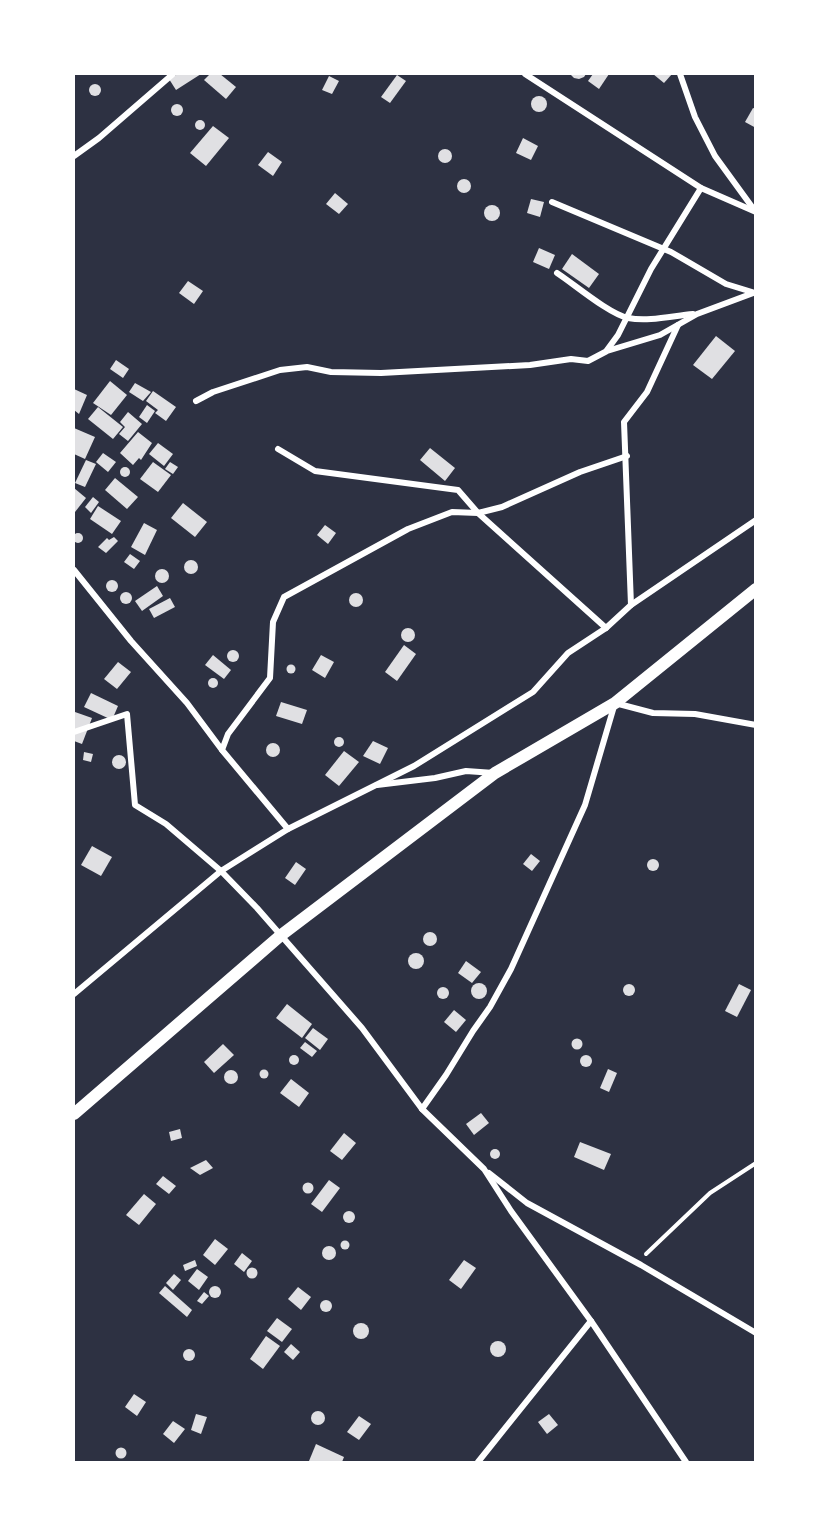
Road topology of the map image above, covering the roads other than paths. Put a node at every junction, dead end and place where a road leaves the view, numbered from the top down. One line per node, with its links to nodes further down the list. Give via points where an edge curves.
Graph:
1 (172, 74): 4 (street)
2 (525, 74): 5 (street)
3 (680, 74): 7 (street, via 695,117 715,156)
4 (74, 156)
5 (701, 188): 7 (street); 8 (street)
6 (552, 201): 8 (street)
7 (756, 212)
8 (663, 249): 10 (street, via 726,285); 12 (street)
9 (557, 273): 12 (street)
10 (755, 293): 11 (street)
11 (697, 314): 12 (street); 13 (street)
12 (626, 318): 14 (street)
13 (678, 325): 14 (street, via 660,335); 17 (street, via 647,392 624,422)
14 (607, 351): 15 (street, via 588,361 571,359 464,370 280,370)
15 (196, 401)
16 (278, 449): 18 (street, via 315,471 458,490)
17 (627, 456): 18 (street); 22 (street)
18 (478, 513): 23 (street); 27 (street, via 452,512 408,529 284,597 273,622 270,678 228,734)
19 (756, 520): 22 (street)
20 (74, 570): 27 (street)
21 (756, 589): 24 (main road)
22 (631, 605): 23 (street)
23 (606, 628): 29 (street, via 568,653 532,692 414,766)
24 (615, 703): 25 (street, via 652,713 695,714); 28 (main road); 34 (street, via 585,805 511,969)
25 (756, 725)
26 (74, 732): 31 (street, via 127,714 135,805 166,824)
27 (222, 750): 30 (street)
28 (495, 773): 29 (street, via 466,771); 32 (main road)
29 (370, 786): 30 (street)
30 (288, 829): 31 (street)
31 (221, 871): 32 (street); 33 (street)
32 (280, 936): 34 (street, via 362,1028); 35 (main road)
33 (74, 994)
34 (422, 1109): 36 (street)
35 (74, 1114)
36 (484, 1169): 37 (street); 38 (street, via 527,1203)
37 (591, 1321): 39 (street); 40 (street)
38 (756, 1333)
39 (478, 1462)
40 (686, 1462)

